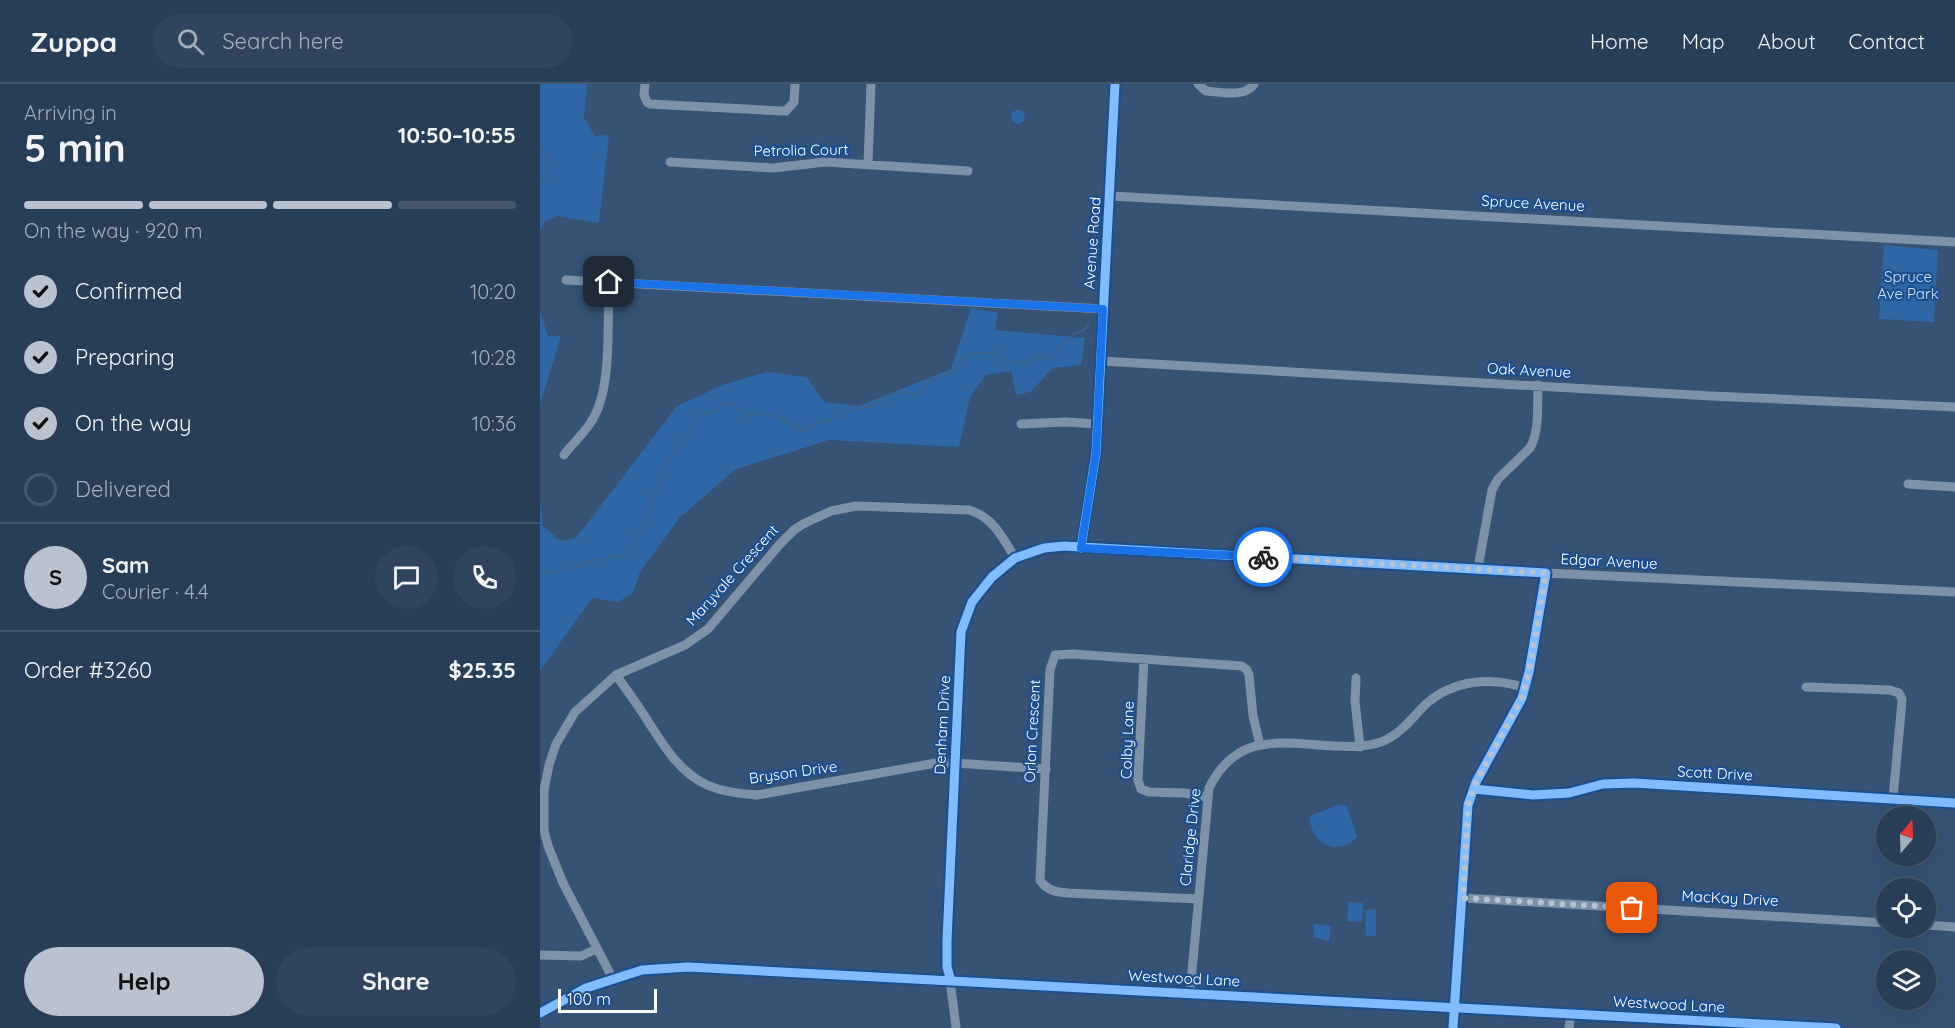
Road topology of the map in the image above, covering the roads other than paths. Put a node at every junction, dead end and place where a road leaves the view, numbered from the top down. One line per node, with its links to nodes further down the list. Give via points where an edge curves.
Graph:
1 (645, 84): 2 (street, via 644,95 650,104 786,111 794,102)
2 (795, 84)
3 (871, 84): 8 (street)
4 (1115, 84): 10 (street, Avenue Road)
5 (1198, 84): 6 (street, via 1206,91 1242,93)
6 (1254, 84)
7 (670, 162): 8 (street, Petrolia Court, via 773,168 819,162)
8 (867, 164): 9 (street, Petrolia Court)
9 (968, 171)
10 (1110, 196): 11 (street, Spruce Avenue); 14 (street, Avenue Road)
11 (1955, 242)
12 (566, 280): 13 (street)
13 (609, 282): 14 (street); 20 (street, via 602,395 595,416)
14 (1103, 309): 15 (street, Avenue Road)
15 (1101, 361): 16 (street, Oak Avenue); 19 (street, Avenue Road)
16 (1538, 385): 17 (street, Oak Avenue); 25 (street, via 1533,443 1492,490)
17 (1955, 407)
18 (1021, 424): 19 (street)
19 (1098, 424): 23 (street, Avenue Road)
20 (564, 455)
21 (1908, 484): 22 (street)
22 (1955, 487)
23 (1081, 548): 24 (street, Denham Drive, via 1044,548); 25 (street, Edgar Avenue)
24 (1015, 558): 29 (street, Maryvale Crescent, via 988,519 969,510 865,505 831,511 794,530 717,620 696,638); 35 (street, Denham Drive, via 992,577 972,602 961,632)
25 (1478, 568): 26 (street, Edgar Avenue)
26 (1546, 573): 27 (street, Edgar Avenue); 32 (street)
27 (1955, 592)
28 (1144, 659): 33 (street, Orlon Crescent, via 1242,666 1249,675); 36 (street, Orlon Crescent, via 1055,655 1050,670); 38 (street, Colby Lane, via 1138,774 1141,789)
29 (616, 675): 35 (street, Bryson Drive, via 662,745 697,779 722,790 757,795); 46 (street, Maryvale Crescent, via 588,698 565,727 549,765 544,791 548,846)
30 (1356, 678): 34 (street)
31 (1806, 687): 39 (street, via 1899,693 1902,699)
32 (1525, 688): 34 (street, Claridge Drive, via 1483,681 1458,685 1437,696 1411,722 1382,742); 37 (street)
33 (1260, 744): 34 (street, Claridge Drive); 38 (street, Claridge Drive, via 1227,761 1215,775)
34 (1360, 747)
35 (955, 763): 36 (street, Bryson Drive); 49 (street, Denham Drive, via 947,941)
36 (1046, 769): 42 (street, Orlon Crescent, via 1040,880 1047,889)
37 (1473, 789): 39 (street, Scott Drive, via 1533,795 1634,783); 41 (street, via 1468,805)
38 (1207, 797): 42 (street, Claridge Drive)
39 (1893, 798): 40 (street, Scott Drive)
40 (1955, 803)
41 (1463, 898): 43 (street, MacKay Drive); 51 (street)
42 (1198, 899): 50 (street, Claridge Drive)
43 (1876, 922)
44 (1936, 926): 45 (street)
45 (1955, 927)
46 (596, 949): 47 (street, via 581,956); 48 (street, Maryvale Crescent)
47 (540, 955)
48 (613, 979): 49 (street, Westwood Lane, via 642,970 687,967); 52 (street, Westwood Lane, via 586,988)
49 (951, 981): 50 (street, Westwood Lane); 54 (street, Denham Drive)
50 (1190, 993): 51 (street, Westwood Lane)
51 (1456, 1009): 53 (street, Westwood Lane); 55 (street)
52 (540, 1013)
53 (1571, 1014): 56 (street); 57 (street, Westwood Lane)
54 (956, 1028)
55 (1453, 1028)
56 (1569, 1028)
57 (1836, 1028)

